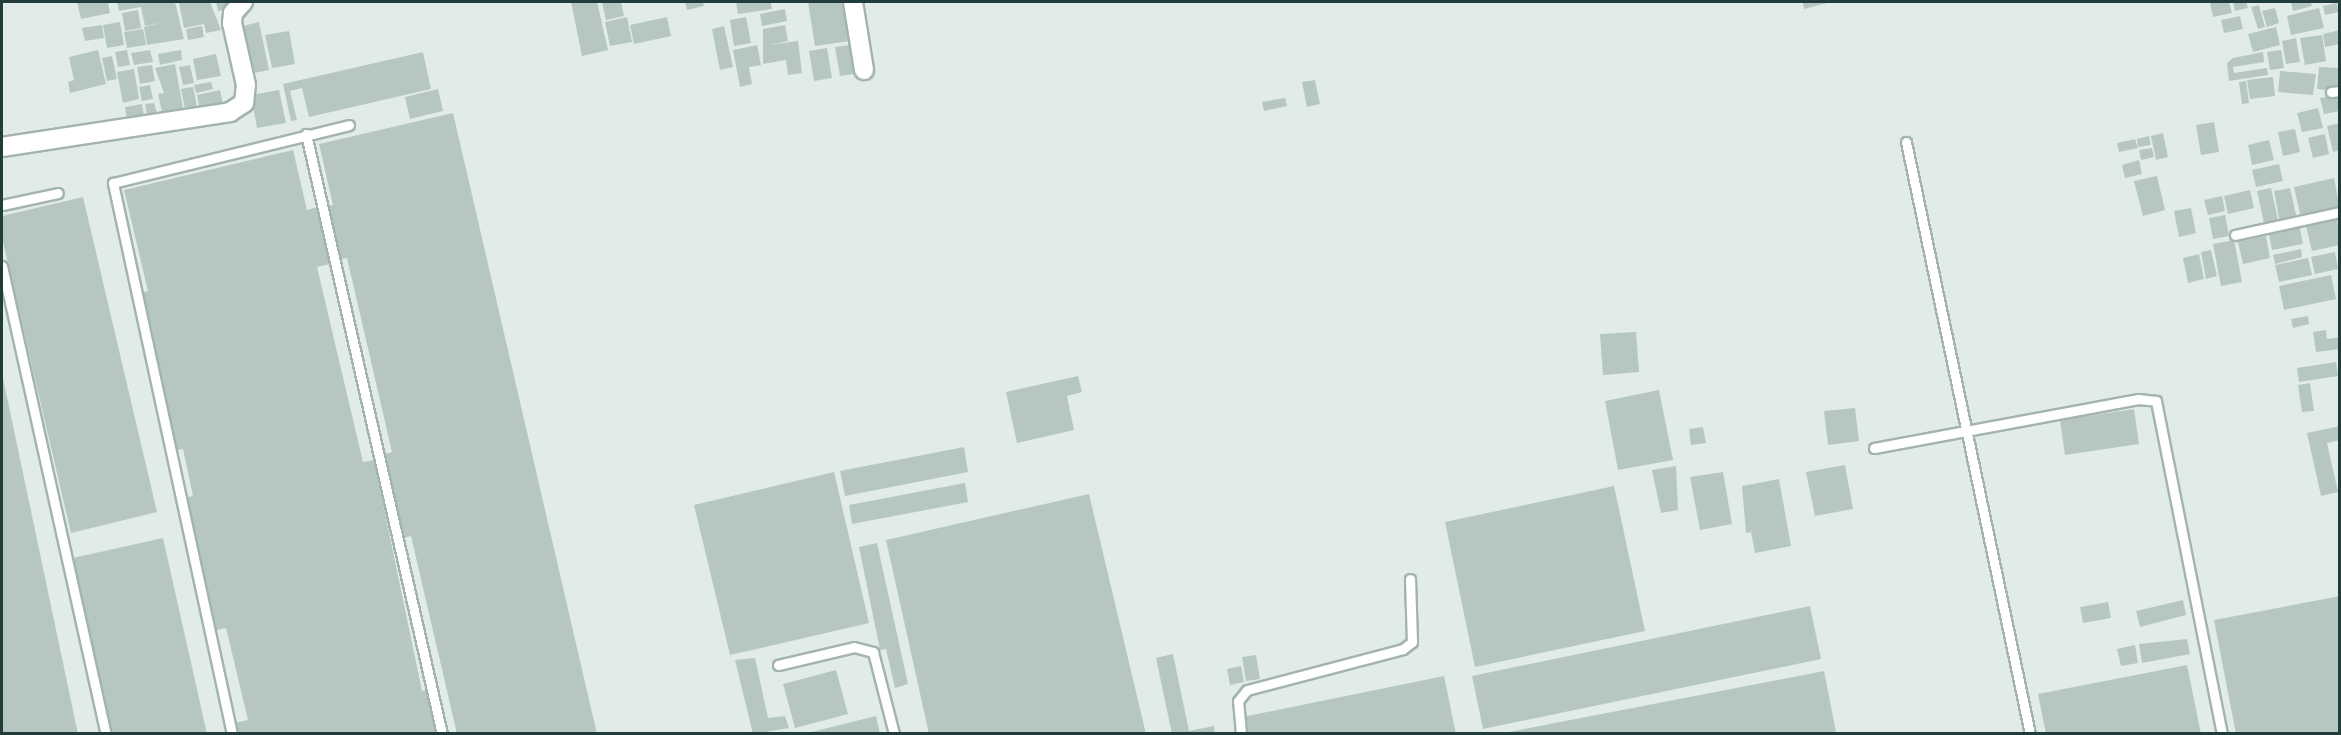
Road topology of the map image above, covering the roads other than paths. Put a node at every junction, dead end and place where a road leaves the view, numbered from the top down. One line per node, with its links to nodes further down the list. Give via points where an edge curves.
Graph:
1 (243, 2): 7 (street, via 232,23 246,85 243,103 230,112)
2 (853, 2): 3 (street)
3 (864, 70)
4 (349, 125): 5 (lane)
5 (306, 134): 18 (lane, via 113,183); 19 (lane)
6 (1906, 142): 13 (lane)
7 (2, 147)
8 (58, 193): 9 (lane)
9 (2, 205)
10 (2340, 212): 11 (lane)
11 (2235, 236)
12 (2, 266): 17 (lane)
13 (1966, 430): 14 (lane); 22 (lane); 23 (lane, via 2138,399 2156,401)
14 (1874, 448)
15 (1410, 579): 21 (lane, via 1412,642 1403,649 1246,690 1238,701)
16 (778, 665): 20 (lane, via 854,647 873,652)
17 (106, 734)
18 (232, 734)
19 (442, 734)
20 (894, 734)
21 (1241, 734)
22 (2030, 734)
23 (2222, 734)

